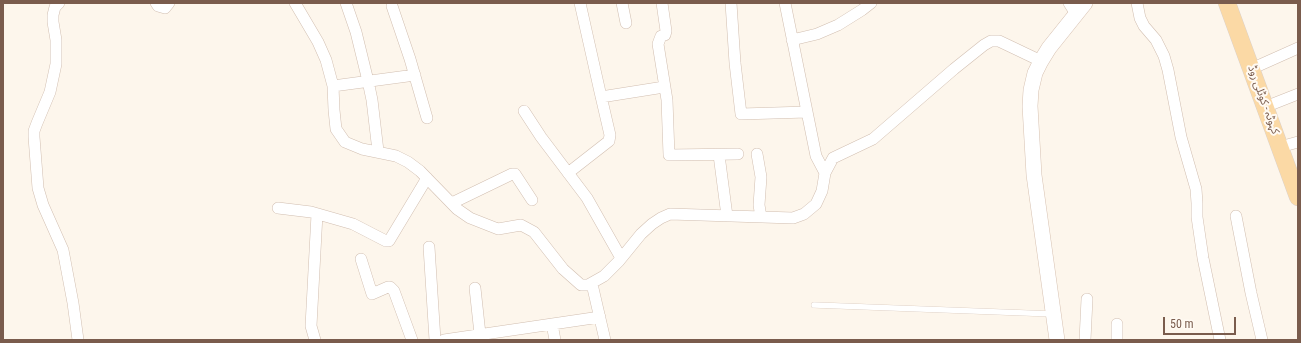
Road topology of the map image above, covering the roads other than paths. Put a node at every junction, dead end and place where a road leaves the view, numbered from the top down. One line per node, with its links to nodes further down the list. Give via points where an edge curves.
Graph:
1 (59, 3): 61 (street, via 53,15 56,64 50,92 36,123 34,137 38,188 63,250)
2 (156, 3): 3 (street, via 165,8)
3 (169, 3)
4 (295, 3): 23 (street, via 318,42)
5 (346, 3): 22 (street)
6 (580, 3): 26 (street)
7 (622, 3): 16 (street)
8 (662, 3): 24 (street, via 666,31 658,44)
9 (731, 3): 29 (street, via 741,114)
10 (785, 3): 17 (street)
11 (871, 3): 17 (street, via 838,25 817,34)
12 (1137, 3): 71 (street, via 1140,18 1156,40 1168,70 1181,137 1196,189 1203,258)
13 (1227, 3): 20 (main road, کہوٹہ - کوٹلی روڈ)
14 (392, 6): 21 (street)
15 (1077, 7): 19 (main road)
16 (626, 23)
17 (792, 40): 29 (street)
18 (1298, 48): 20 (street)
19 (1041, 60): 38 (street, via 999,41 991,41 954,69 873,139 833,158); 55 (main road, via 1032,84 1030,106 1034,175)
20 (1251, 69): 27 (main road, کہوٹہ - کوٹلی روڈ)
21 (414, 75): 22 (street); 30 (street)
22 (368, 81): 23 (street); 33 (street)
23 (333, 86): 33 (street, via 336,129 345,142 362,149)
24 (664, 87): 26 (street); 36 (street, via 669,155)
25 (1298, 94): 27 (street)
26 (601, 97): 37 (street, via 609,140)
27 (1265, 107): 32 (main road, کہوٹہ - کوٹلی روڈ)
28 (524, 111): 37 (street)
29 (807, 112): 38 (street, via 816,156)
30 (427, 118)
31 (1298, 142): 32 (street)
32 (1280, 147): 40 (main road, کہوٹہ - کوٹلی روڈ)
33 (378, 151): 39 (street, via 408,162)
34 (738, 154): 36 (street)
35 (758, 154): 47 (street)
36 (719, 155): 45 (street)
37 (568, 173): 49 (street, via 587,198)
38 (825, 173): 47 (street, via 822,191 810,211 793,218)
39 (427, 178): 42 (street); 44 (street, via 389,241 353,224)
40 (1298, 197)
41 (532, 200): 42 (street, via 515,174 512,174)
42 (452, 203): 51 (street, via 470,218 487,226 498,229 521,225 534,232 573,279 581,285)
43 (278, 208): 44 (street)
44 (317, 214): 62 (street, via 311,326)
45 (727, 216): 47 (street); 49 (street, via 670,214 641,234)
46 (1236, 216): 72 (street, via 1250,293)
47 (761, 217)
48 (429, 247): 64 (street)
49 (621, 258): 51 (street, via 604,276)
50 (361, 259): 63 (street, via 372,294 388,287 394,291)
51 (592, 284): 56 (street)
52 (476, 288): 60 (street)
53 (1087, 299): 69 (street)
54 (814, 305): 55 (lane)
55 (1053, 314): 68 (main road)
56 (600, 317): 57 (street); 67 (street)
57 (552, 324): 59 (street); 66 (street)
58 (1117, 324): 70 (street)
59 (505, 335): 60 (street)
60 (475, 337): 65 (street)
61 (78, 340)
62 (315, 340)
63 (412, 340)
64 (435, 340)
65 (444, 340)
66 (555, 340)
67 (605, 340)
68 (1057, 340)
69 (1085, 340)
70 (1117, 340)
71 (1220, 340)
72 (1262, 340)

